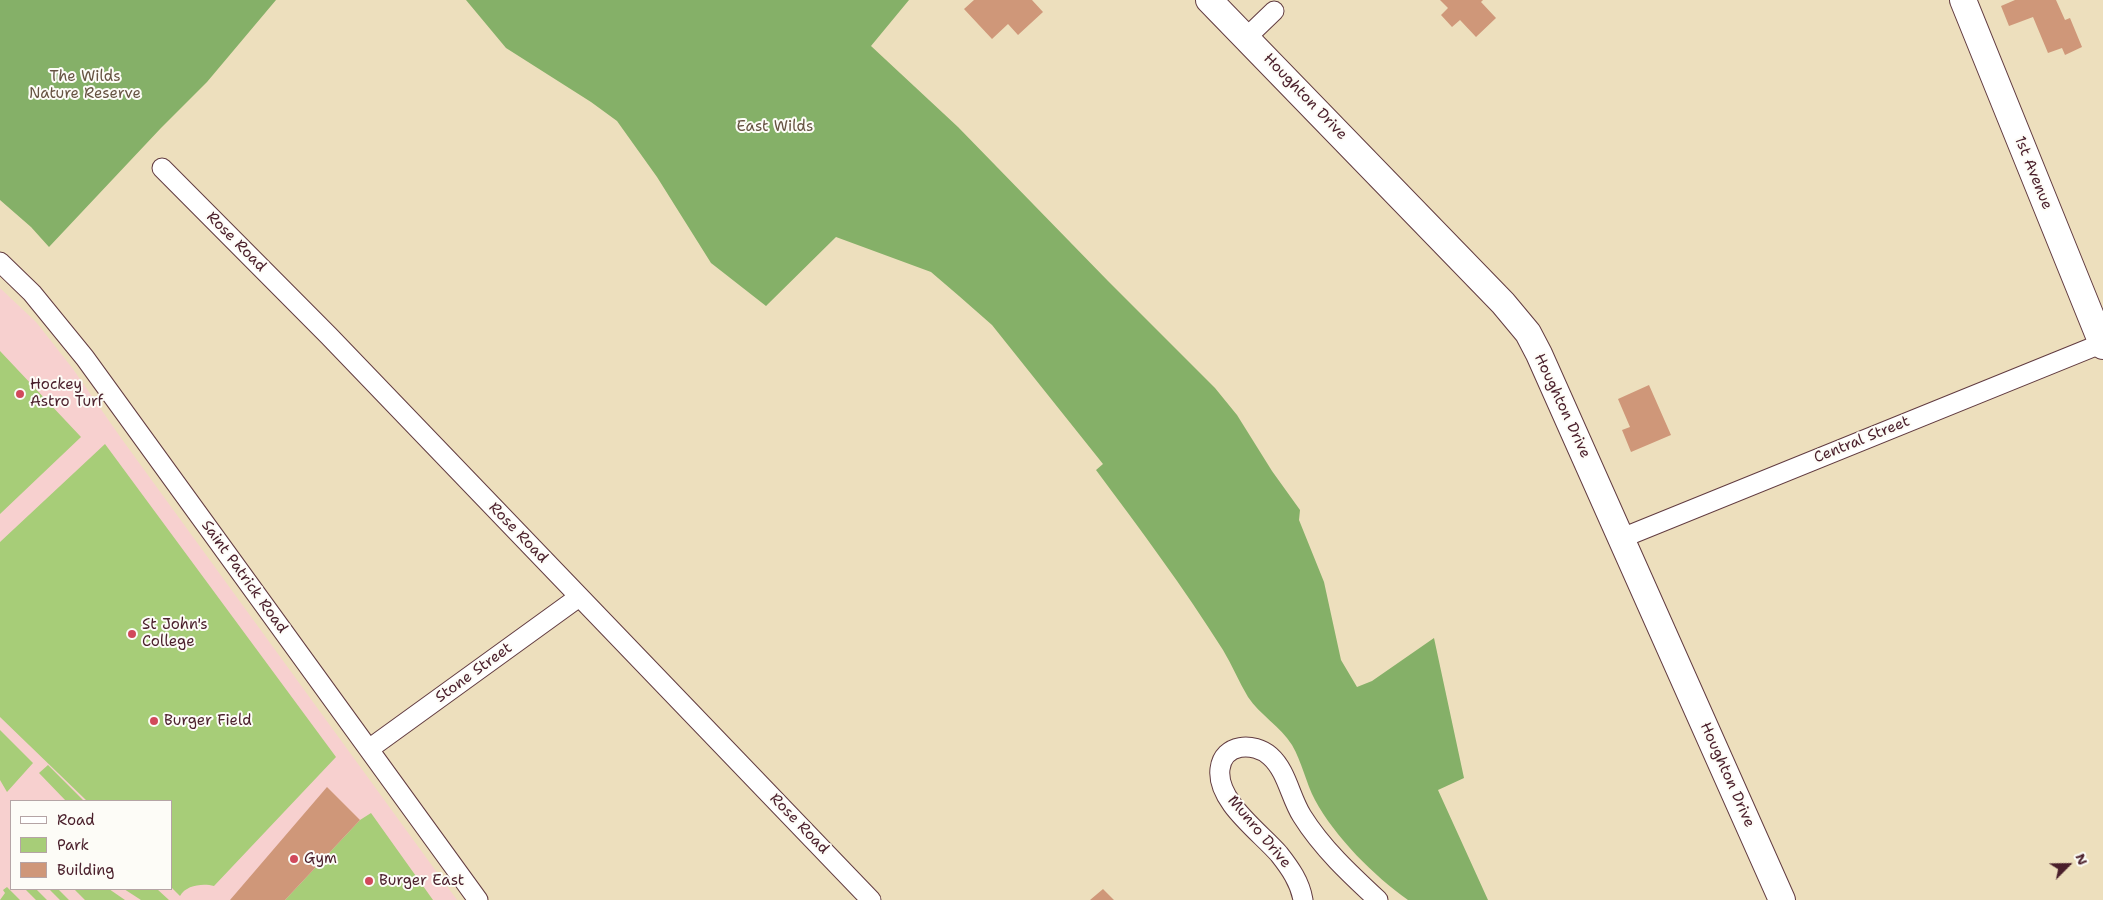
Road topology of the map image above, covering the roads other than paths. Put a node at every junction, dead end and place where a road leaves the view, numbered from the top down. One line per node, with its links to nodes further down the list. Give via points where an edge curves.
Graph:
1 (1209, 0): 4 (street, Houghton Drive)
2 (1963, 0): 7 (street, 1st Avenue)
3 (1274, 11): 4 (street)
4 (1247, 37): 8 (street, Houghton Drive, via 1521,324 1539,354)
5 (162, 168): 9 (street, Rose Road, via 329,336)
6 (0, 262): 10 (street, Saint Patrick Road, via 32,293 74,344)
7 (2103, 344): 8 (street, Central Street)
8 (1622, 538): 15 (street, Houghton Drive)
9 (579, 598): 10 (street, Stone Street); 12 (street, Rose Road)
10 (368, 749): 11 (street, Saint Patrick Road)
11 (478, 900)
12 (872, 900)
13 (1303, 900): 14 (street, Munro Drive, via 1289,867 1240,813 1223,787 1221,763 1236,748 1258,748 1272,757 1300,813 1319,840)
14 (1378, 900)
15 (1782, 900)

